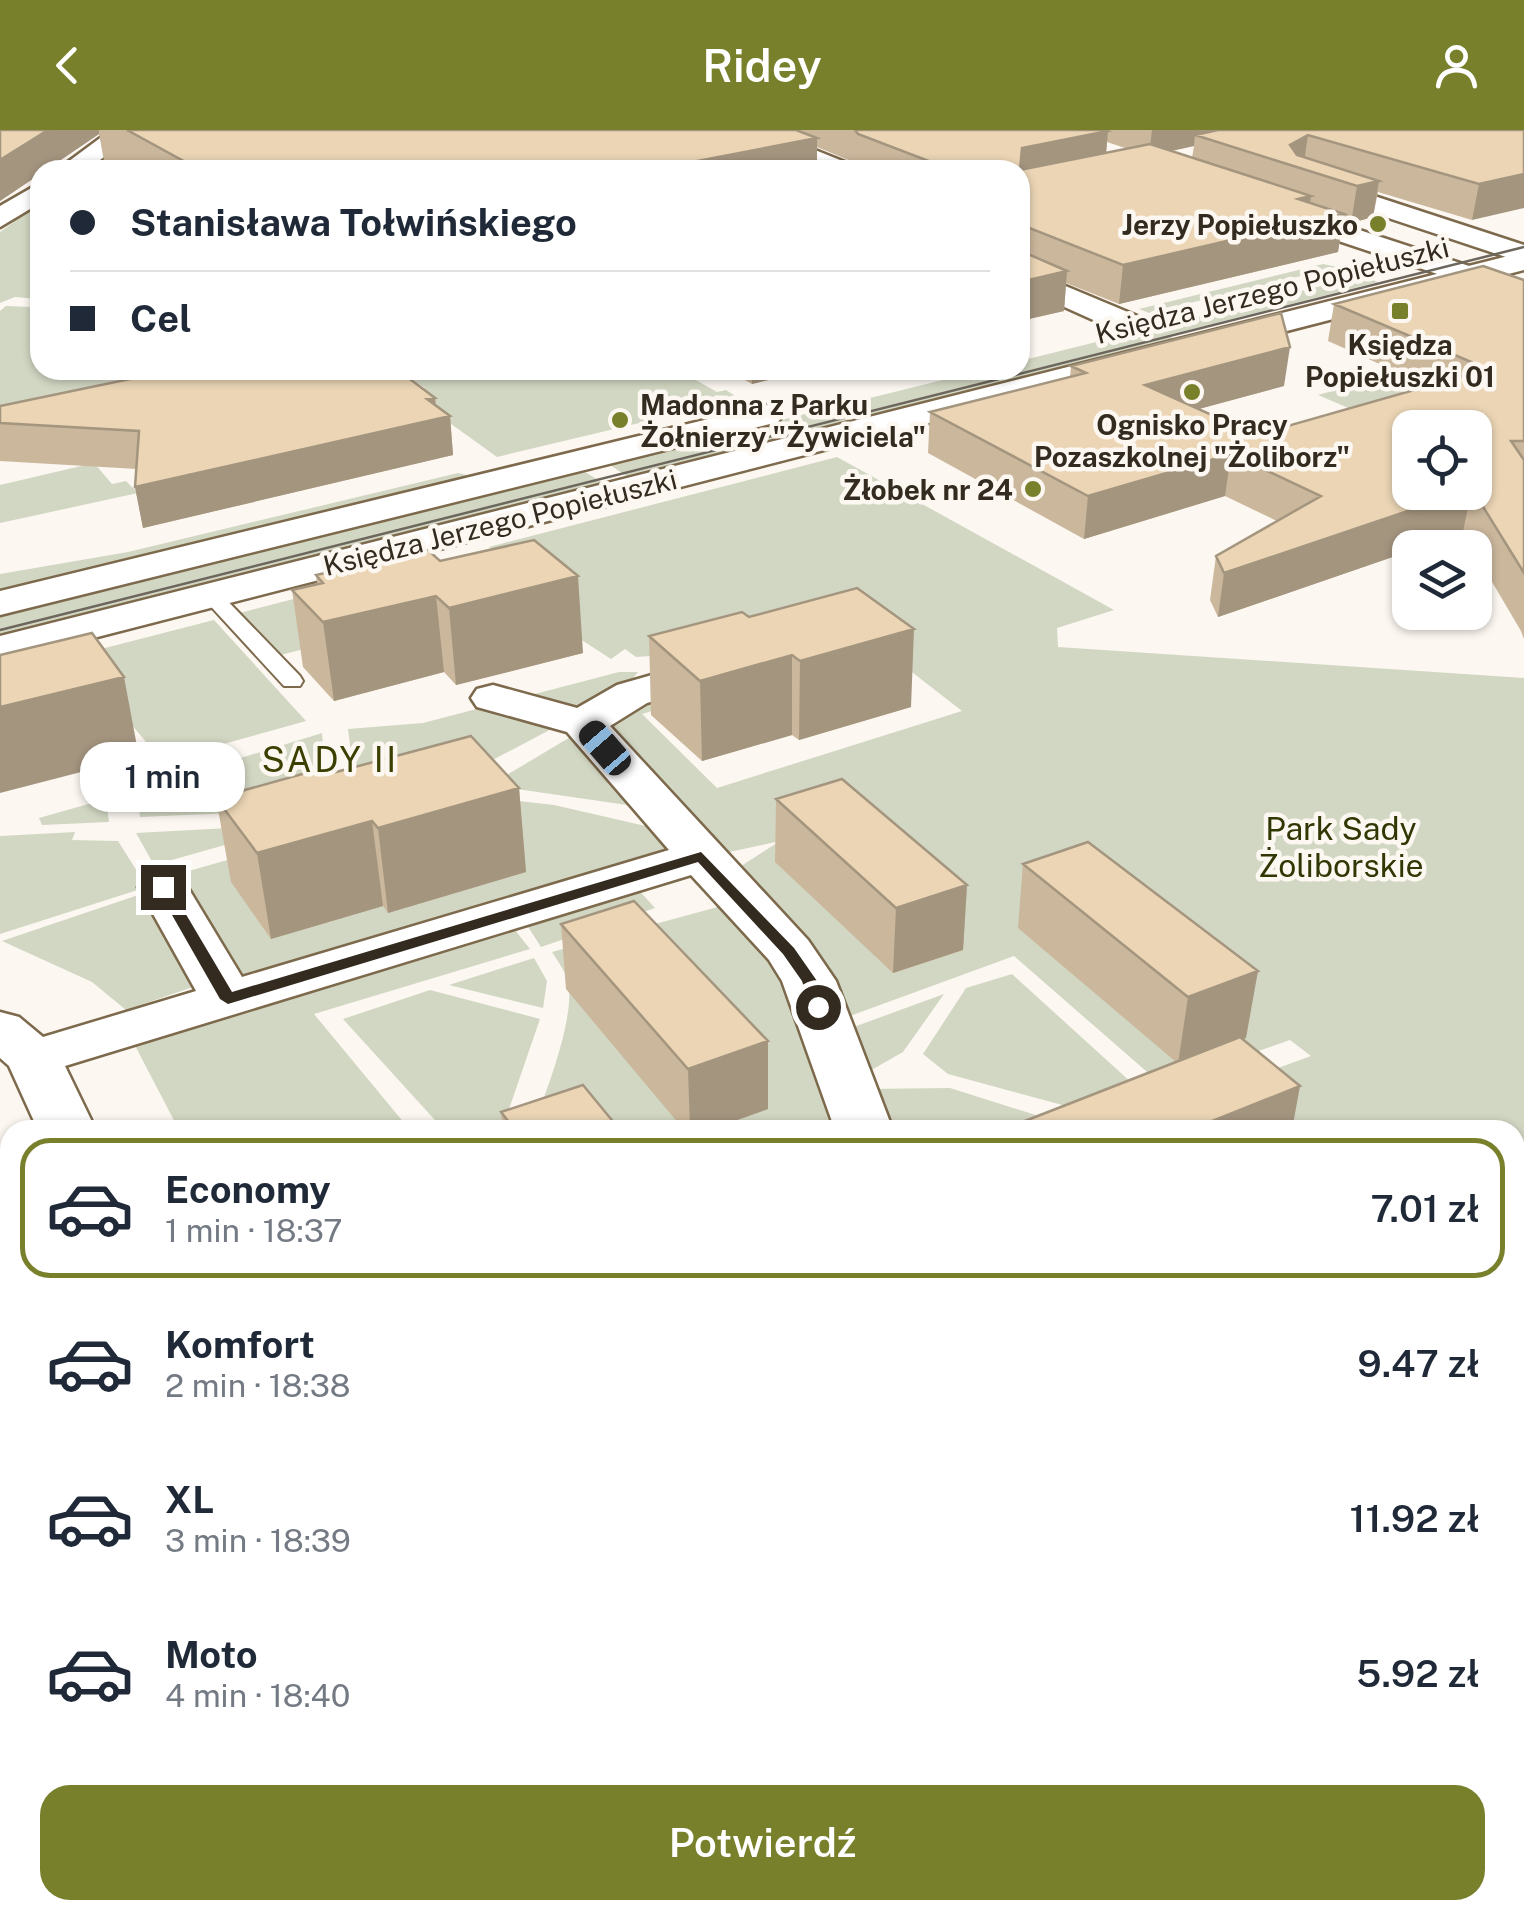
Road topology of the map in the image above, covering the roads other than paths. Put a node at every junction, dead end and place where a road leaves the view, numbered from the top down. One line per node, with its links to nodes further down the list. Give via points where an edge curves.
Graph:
1 (127, 130): 3 (street)
2 (744, 130): 4 (street)
3 (84, 160)
4 (817, 160)
5 (1275, 172): 7 (street)
6 (30, 185): 8 (street)
7 (1317, 186): 10 (street); 11 (street, via 1259,188 1248,202)
8 (0, 219)
9 (1524, 227): 10 (street, Księdza Jerzego Popiełuszki)
10 (1480, 239): 11 (street, Księdza Jerzego Popiełuszki); 12 (street)
11 (1409, 257): 13 (street, Księdza Jerzego Popiełuszki); 14 (street)
12 (1524, 257): 14 (street, Księdza Jerzego Popiełuszki)
13 (1361, 269)
14 (1466, 276): 16 (street); 23 (street, Księdza Jerzego Popiełuszki)
15 (1030, 280): 18 (street)
16 (1524, 294)
17 (1169, 316): 18 (street, Księdza Jerzego Popiełuszki)
18 (1130, 325): 19 (street, Księdza Jerzego Popiełuszki)
19 (1075, 339)
20 (797, 407): 21 (street, Księdza Jerzego Popiełuszki)
21 (88, 581): 22 (street); 24 (street, Księdza Jerzego Popiełuszki)
22 (0, 594)
23 (211, 596): 25 (street, Księdza Jerzego Popiełuszki); 27 (lane)
24 (0, 603)
25 (0, 649)
26 (724, 668): 29 (street, via 632,694)
27 (292, 682)
28 (493, 698): 29 (street)
29 (583, 723): 30 (street)
30 (716, 872): 32 (street); 35 (street, via 810,981)
31 (163, 887): 32 (street)
32 (228, 999): 33 (street)
33 (17, 1044): 34 (street)
34 (61, 1120)
35 (860, 1120)

